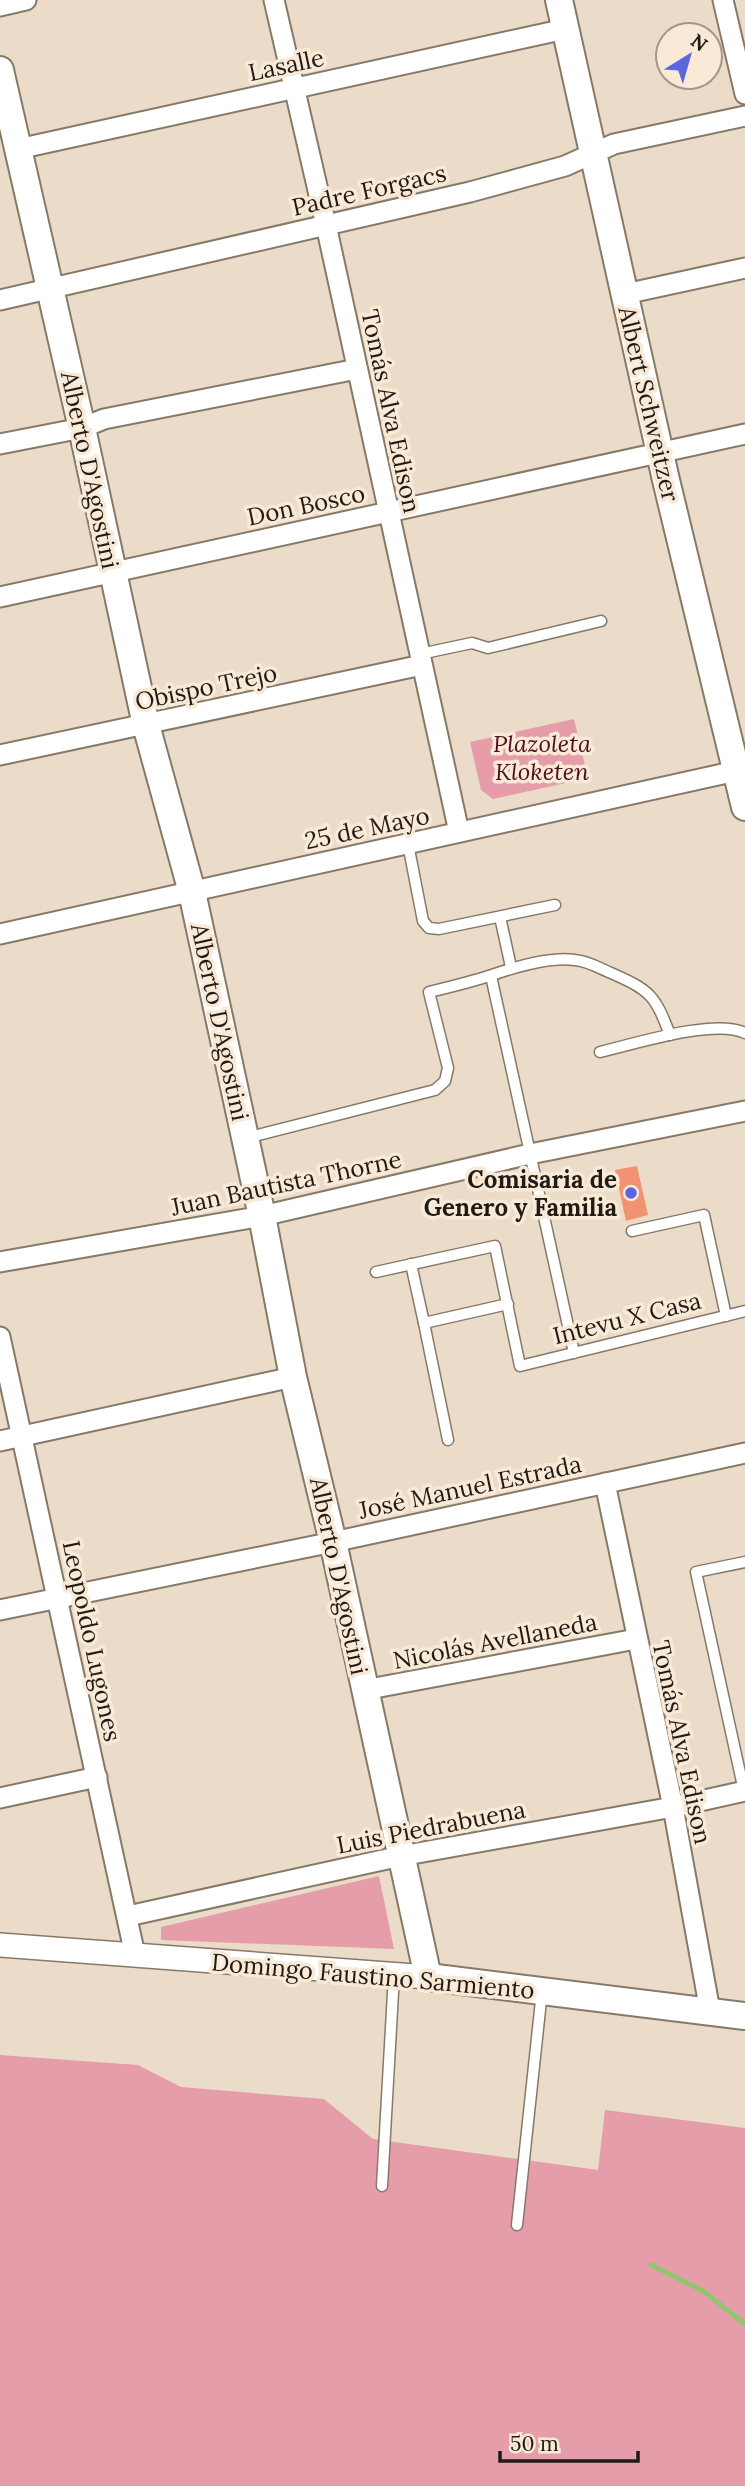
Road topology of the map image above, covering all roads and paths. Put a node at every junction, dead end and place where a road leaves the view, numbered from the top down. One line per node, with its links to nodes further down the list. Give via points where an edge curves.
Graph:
1 (26, 0): 5 (street)
2 (274, 0): 8 (street, Tomás Alva Edison)
3 (559, 0): 6 (main road, Albert Schweitzer)
4 (723, 0): 9 (street)
5 (0, 6)
6 (565, 29): 8 (street, Lasalle); 12 (main road, Albert Schweitzer)
7 (0, 69): 11 (main road, Alberto D'Agostini)
8 (295, 88): 11 (street, Lasalle); 13 (street, Tomás Alva Edison)
9 (745, 94)
10 (745, 116): 12 (street, Padre Forgacs, via 614,144)
11 (18, 149): 15 (main road, Alberto D'Agostini)
12 (594, 154): 13 (street, Padre Forgacs, via 470,192); 16 (main road, Albert Schweitzer)
13 (326, 225): 15 (street, Padre Forgacs); 18 (street, Tomás Alva Edison)
14 (745, 268): 16 (street)
15 (49, 289): 17 (street, Padre Forgacs); 19 (main road, Alberto D'Agostini)
16 (625, 294): 22 (main road, Albert Schweitzer)
17 (0, 300)
18 (357, 369): 19 (street, via 104,419); 23 (street, Tomás Alva Edison)
19 (82, 428): 21 (street); 24 (main road, Alberto D'Agostini)
20 (745, 434): 22 (street, Don Bosco)
21 (0, 444)
22 (660, 453): 23 (street, Don Bosco); 30 (main road, Albert Schweitzer)
23 (387, 512): 24 (street, Don Bosco); 27 (street, Tomás Alva Edison)
24 (112, 572): 25 (street, Don Bosco); 28 (main road, Alberto D'Agostini)
25 (0, 597)
26 (601, 621): 27 (lane, via 488,648 472,643)
27 (421, 659): 28 (street, Obispo Trejo); 32 (street, Tomás Alva Edison)
28 (146, 725): 29 (street, Obispo Trejo); 34 (main road, Alberto D'Agostini)
29 (0, 755)
30 (741, 770): 31 (main road, Albert Schweitzer); 32 (street, 25 de Mayo)
31 (745, 807)
32 (459, 832): 33 (street, 25 de Mayo)
33 (408, 844): 34 (street, 25 de Mayo); 36 (lane, via 423,921 429,928)
34 (192, 892): 37 (street, 25 de Mayo); 44 (main road, Alberto D'Agostini)
35 (555, 905): 36 (lane)
36 (500, 917): 38 (lane)
37 (0, 934)
38 (511, 967): 39 (lane); 41 (lane, via 573,959 587,962 649,993)
39 (491, 976): 44 (lane, via 429,992 448,1068 435,1090); 45 (lane)
40 (745, 1033): 41 (lane, via 720,1027)
41 (670, 1035): 42 (lane)
42 (600, 1052)
43 (745, 1111): 45 (street, Juan Bautista Thorne)
44 (246, 1138): 46 (main road, Alberto D'Agostini)
45 (530, 1154): 46 (street, Juan Bautista Thorne); 56 (lane)
46 (262, 1216): 48 (street, Juan Bautista Thorne); 57 (main road, Alberto D'Agostini)
47 (632, 1231): 53 (lane, via 704,1215)
48 (0, 1262)
49 (411, 1264): 50 (lane); 51 (lane, via 495,1246); 54 (lane)
50 (376, 1272)
51 (508, 1304): 54 (lane); 56 (lane, Intevu X Casa, via 520,1366)
52 (745, 1311): 53 (lane, Intevu X Casa)
53 (726, 1316): 56 (lane, Intevu X Casa)
54 (424, 1323): 59 (lane)
55 (0, 1337): 58 (street, Leopoldo Lugones)
56 (575, 1353)
57 (293, 1377): 58 (street); 63 (main road, Alberto D'Agostini)
58 (22, 1436): 60 (street); 65 (street, Leopoldo Lugones)
59 (448, 1440)
60 (0, 1441)
61 (745, 1453): 62 (street, José Manuel Estrada)
62 (605, 1483): 63 (street, José Manuel Estrada); 67 (street, Tomás Alva Edison)
63 (333, 1542): 65 (street, José Manuel Estrada); 68 (main road, Alberto D'Agostini)
64 (745, 1562): 70 (lane, via 696,1572)
65 (57, 1597): 66 (street, José Manuel Estrada); 69 (street, Leopoldo Lugones)
66 (0, 1610)
67 (636, 1639): 68 (street, Nicolás Avellaneda); 72 (street, Tomás Alva Edison)
68 (364, 1690): 73 (main road, Alberto D'Agostini)
69 (97, 1777): 71 (street); 74 (street, Leopoldo Lugones)
70 (745, 1791): 72 (street, Luis Piedrabuena)
71 (0, 1798)
72 (673, 1807): 73 (street, Luis Piedrabuena); 80 (street, Tomás Alva Edison)
73 (401, 1856): 74 (street, Luis Piedrabuena); 78 (main road, Alberto D'Agostini)
74 (128, 1916): 76 (street, Leopoldo Lugones)
75 (0, 1945): 76 (street, Domingo Faustino Sarmiento)
76 (135, 1955): 77 (street, Domingo Faustino Sarmiento)
77 (394, 1974): 78 (street, Domingo Faustino Sarmiento); 82 (lane)
78 (428, 1977): 79 (main road, Domingo Faustino Sarmiento)
79 (542, 1991): 80 (main road, Domingo Faustino Sarmiento); 83 (lane)
80 (710, 2011): 81 (main road, Domingo Faustino Sarmiento)
81 (745, 2016)
82 (382, 2186)
83 (517, 2225)

